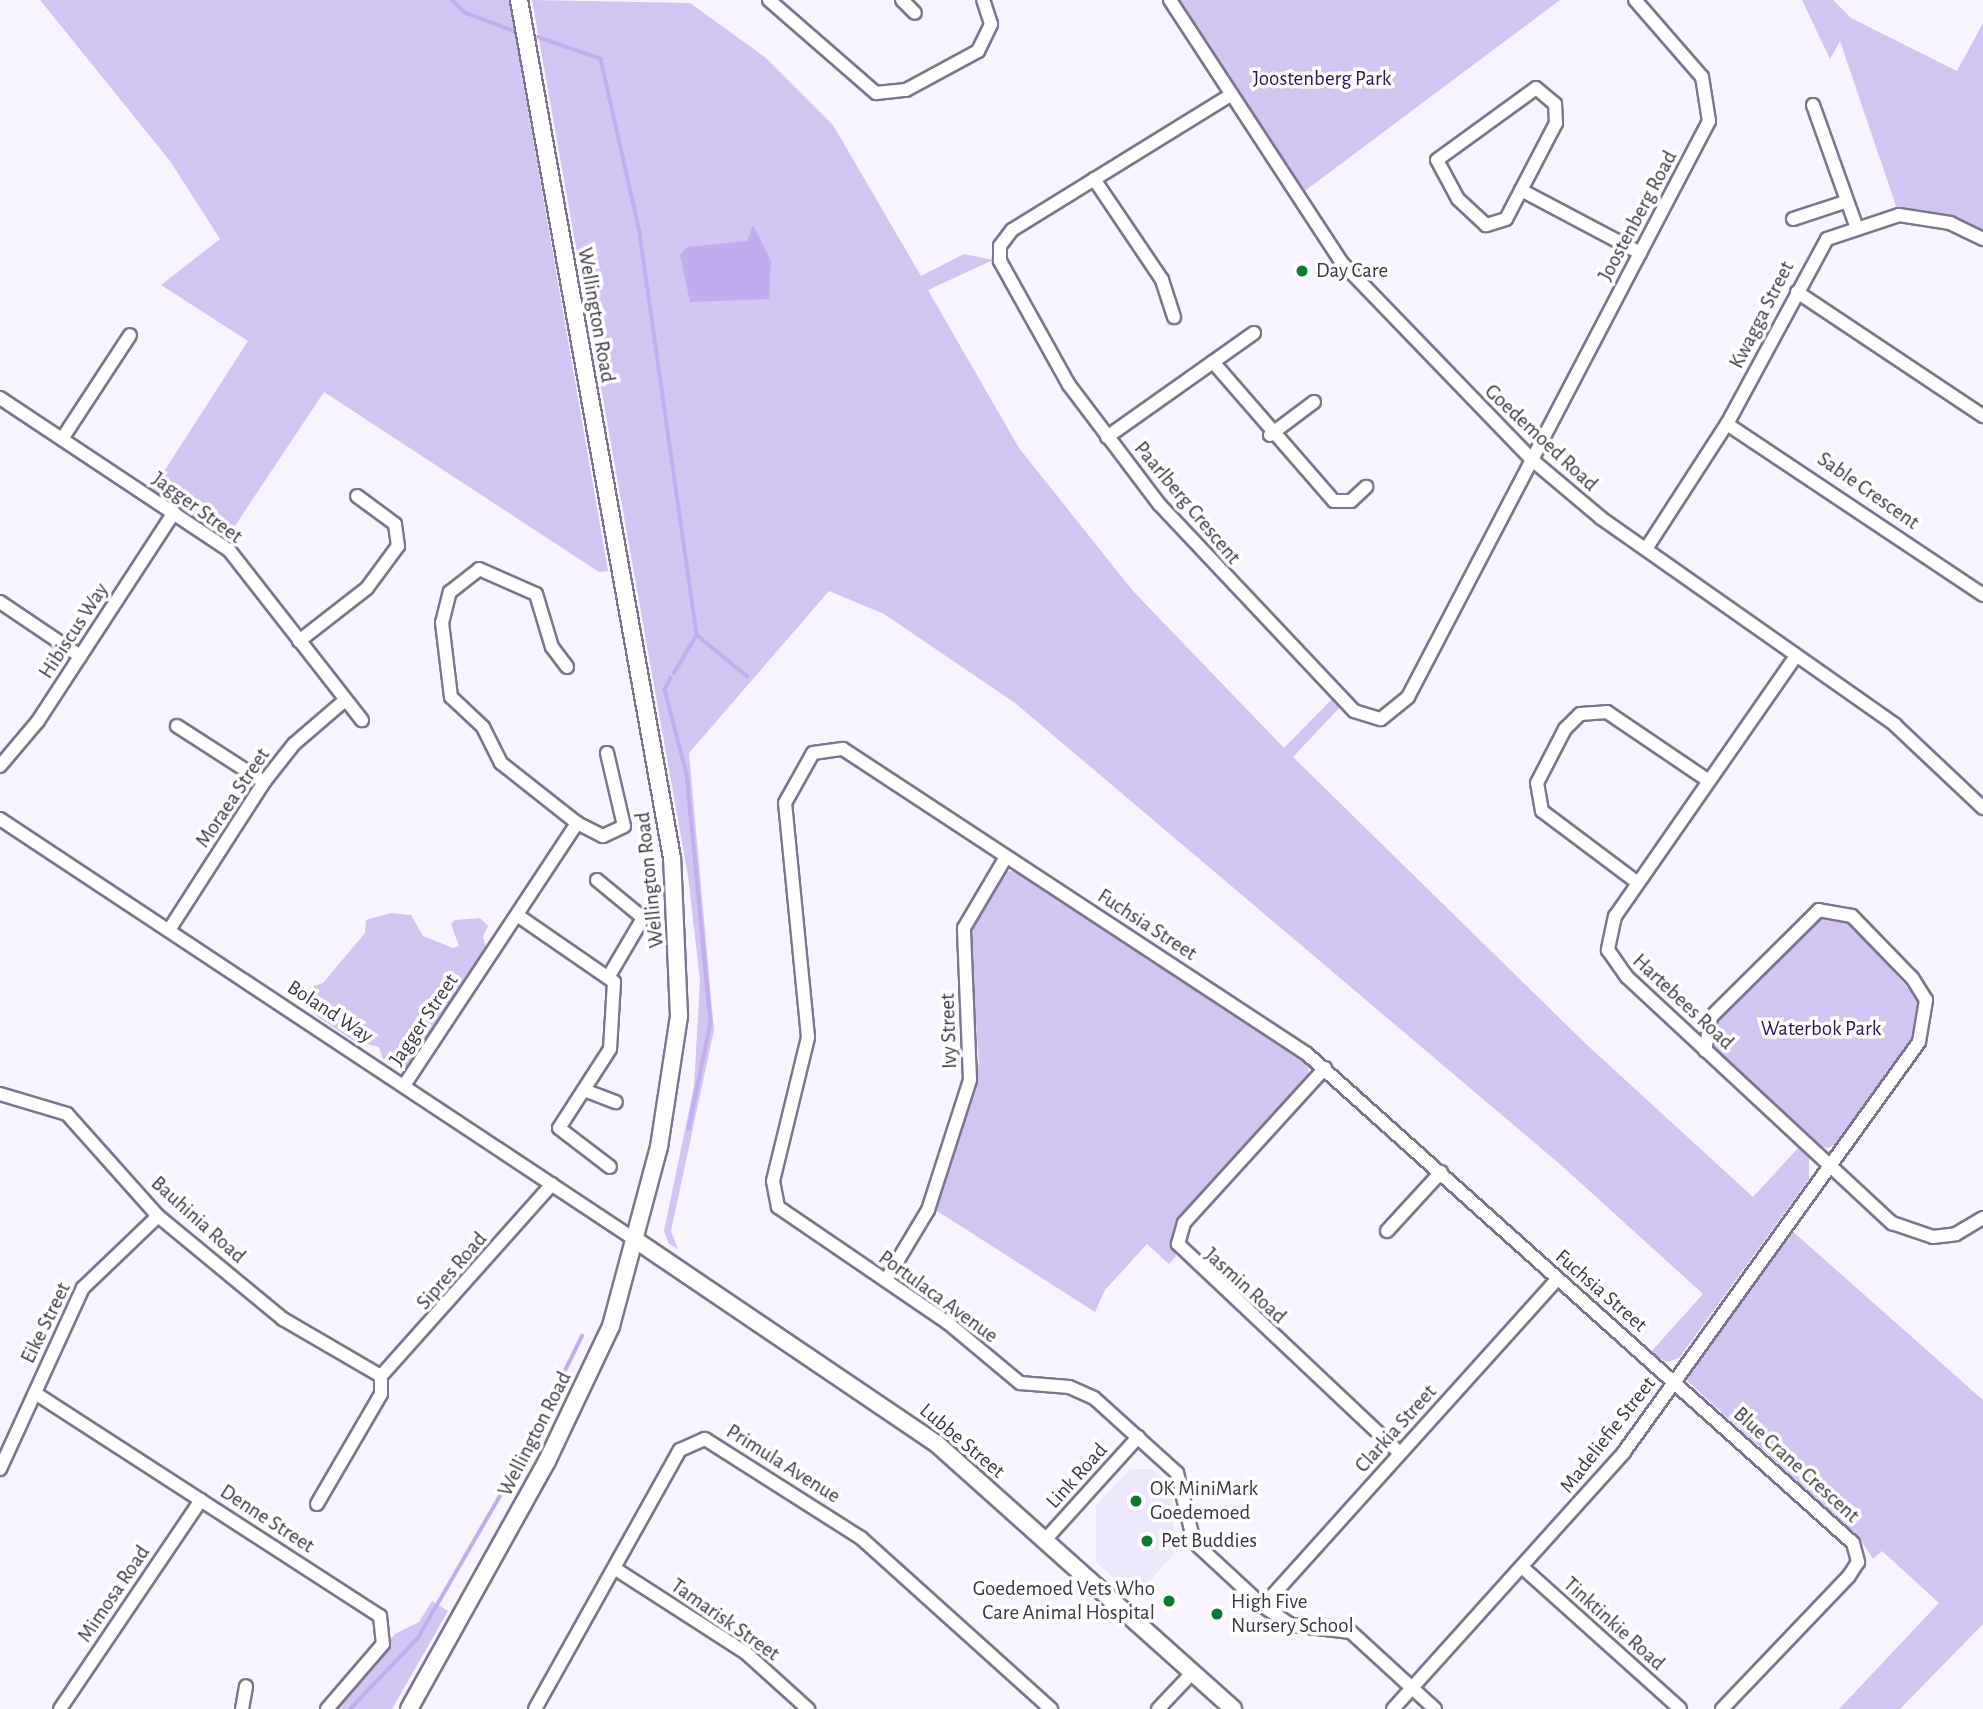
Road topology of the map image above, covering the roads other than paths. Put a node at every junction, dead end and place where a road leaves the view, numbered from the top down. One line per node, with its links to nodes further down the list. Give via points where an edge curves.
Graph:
1 (519, 0): 70 (main road, Wellington Road, via 676,894 675,1061)
2 (769, 0): 4 (street, via 866,90 906,90 984,46 991,24)
3 (902, 0): 7 (street)
4 (983, 0)
5 (1170, 0): 8 (street, Goedemoed Road)
6 (1635, 0): 16 (street, Joostenberg Road, via 1702,77 1711,102 1706,130)
7 (915, 13)
8 (1229, 96): 10 (street, Paarlberg Crescent); 29 (street, Goedemoed Road, via 1356,280)
9 (1813, 105): 12 (street)
10 (1094, 179): 18 (street, via 1162,280); 27 (street, Paarlberg Crescent, via 1007,234 999,256 1040,341)
11 (1521, 190): 11 (street, via 1503,222 1486,225 1458,199 1437,160 1536,88 1555,104 1558,118); 16 (street)
12 (1845, 202): 13 (street); 14 (street)
13 (1793, 219)
14 (1856, 226): 15 (street, Kwagga Street, via 1919,216); 17 (street, Kwagga Street, via 1815,252)
15 (1983, 239)
16 (1640, 253): 29 (street, Joostenberg Road)
17 (1797, 292): 24 (street); 25 (street, Kwagga Street)
18 (1174, 317)
19 (1254, 333): 21 (street)
20 (130, 335): 28 (street)
21 (1213, 362): 26 (street); 27 (street)
22 (0, 398): 28 (street, Jagger Street)
23 (1314, 402): 26 (street)
24 (1983, 416)
25 (1727, 424): 33 (street, Kwagga Street); 34 (street, Sable Crescent)
26 (1270, 435): 30 (street, via 1334,501 1352,501)
27 (1107, 438): 29 (street, Paarlberg Crescent, via 1222,575 1354,710 1372,720 1391,715 1408,697)
28 (62, 439): 32 (street, Jagger Street)
29 (1531, 458): 33 (street, Goedemoed Road)
30 (1366, 487)
31 (357, 496): 36 (street, via 395,524 398,546 367,588)
32 (174, 512): 36 (street, Jagger Street, via 229,550); 37 (street, Hibiscus Way)
33 (1646, 550): 38 (street, Goedemoed Road)
34 (1983, 595)
35 (0, 602): 37 (street)
36 (299, 641): 40 (street, Jagger Street)
37 (80, 656): 45 (street, Hibiscus Way)
38 (1796, 656): 46 (street, Hartebees Road); 48 (street, Goedemoed Road, via 1895,725)
39 (567, 667): 50 (street, via 552,647 536,594 479,569 450,592 442,623 451,697 482,727 501,763)
40 (344, 701): 41 (street, Jagger Street); 47 (street, Moraea Street, via 294,744)
41 (362, 720)
42 (177, 726): 47 (street)
43 (607, 753): 50 (street, via 624,827 603,836)
44 (813, 753): 51 (street, Fuchsia Street, via 843,749); 72 (street, Portulaca Avenue, via 785,803 807,1045 772,1192 784,1215)
45 (0, 766)
46 (1709, 781): 53 (street, Hartebees Road); 53 (street, via 1607,712 1580,714 1565,729 1537,783 1542,811)
47 (264, 782): 55 (street, Moraea Street)
48 (1983, 808)
49 (0, 820): 55 (street, Boland Way)
50 (577, 823): 54 (street, Jagger Street)
51 (1006, 857): 58 (street, Fuchsia Street); 72 (street, Ivy Street, via 964,928 970,1080 928,1210)
52 (597, 880): 56 (street, via 643,918)
53 (1638, 883): 57 (street, Hartebees Road, via 1611,923 1611,958)
54 (517, 915): 56 (street); 59 (street, Jagger Street)
55 (169, 930): 59 (street, Boland Way)
56 (609, 976): 60 (street, via 615,988 613,1041)
57 (1705, 1050): 63 (street, Hartebees Road); 63 (street, Madeliefie Street, via 1711,1017 1805,918 1826,909 1852,916 1918,984 1927,1009 1923,1034)
58 (1325, 1068): 65 (street, Fuchsia Street); 77 (street, Jasmin Road, via 1184,1223 1178,1244)
59 (404, 1084): 66 (street, Boland Way)
60 (584, 1090): 62 (street); 64 (street, via 559,1128)
61 (0, 1094): 67 (street, Bauhinia Road, via 67,1114)
62 (616, 1102)
63 (1829, 1165): 68 (street, Hartebees Road, via 1912,1233 1944,1237); 74 (street, Madeliefie Street)
64 (610, 1167)
65 (1441, 1172): 69 (street); 71 (street, Fuchsia Street)
66 (552, 1184): 70 (street, Boland Way); 73 (street, Sipres Road)
67 (158, 1216): 73 (street, Bauhinia Road, via 283,1318); 75 (street, Eike Street, via 83,1288)
68 (1983, 1218)
69 (1387, 1231)
70 (637, 1241): 81 (main road, Lubbe Street, via 904,1419); 91 (main road, Wellington Road, via 611,1326 572,1413)
71 (1557, 1279): 74 (street, Fuchsia Street); 77 (street, Clarkia Street)
72 (886, 1280): 76 (street, Portulaca Avenue, via 1020,1383 1078,1389)
73 (379, 1375): 80 (street, via 381,1394)
74 (1674, 1381): 82 (street, Madeliefie Street, via 1599,1482); 100 (street, Blue Crane Crescent, via 1840,1529 1858,1556 1849,1576)
75 (35, 1392): 78 (street, Eike Street); 79 (street, Denne Street)
76 (1138, 1437): 81 (street, Link Road); 84 (street, Portulaca Avenue, via 1181,1479 1194,1542)
77 (1400, 1453): 84 (street, Clarkia Street)
78 (0, 1469)
79 (201, 1500): 88 (street, Mimosa Road); 90 (street, Denne Street, via 384,1621 383,1644)
80 (317, 1504)
81 (1045, 1540): 85 (main road, Lubbe Street)
82 (1522, 1567): 87 (street, Madeliefie Street); 99 (street, Tinktinkie Road)
83 (614, 1568): 92 (street, Primula Avenue); 93 (street, Tamarisk Street, via 746,1653); 94 (street, Primula Avenue, via 680,1451 694,1441 711,1440 861,1538)
84 (1263, 1606): 87 (street, Portulaca Avenue, via 1291,1625 1351,1632)
85 (1192, 1673): 95 (street); 96 (main road, Lubbe Street)
86 (246, 1686): 89 (street)
87 (1412, 1688): 97 (street, Madeliefie Street); 98 (street)
88 (60, 1709)
89 (242, 1709)
90 (327, 1709)
91 (409, 1709)
92 (535, 1709)
93 (808, 1709)
94 (1051, 1709)
95 (1158, 1709)
96 (1233, 1709)
97 (1393, 1709)
98 (1435, 1709)
99 (1680, 1709)
100 (1722, 1709)

